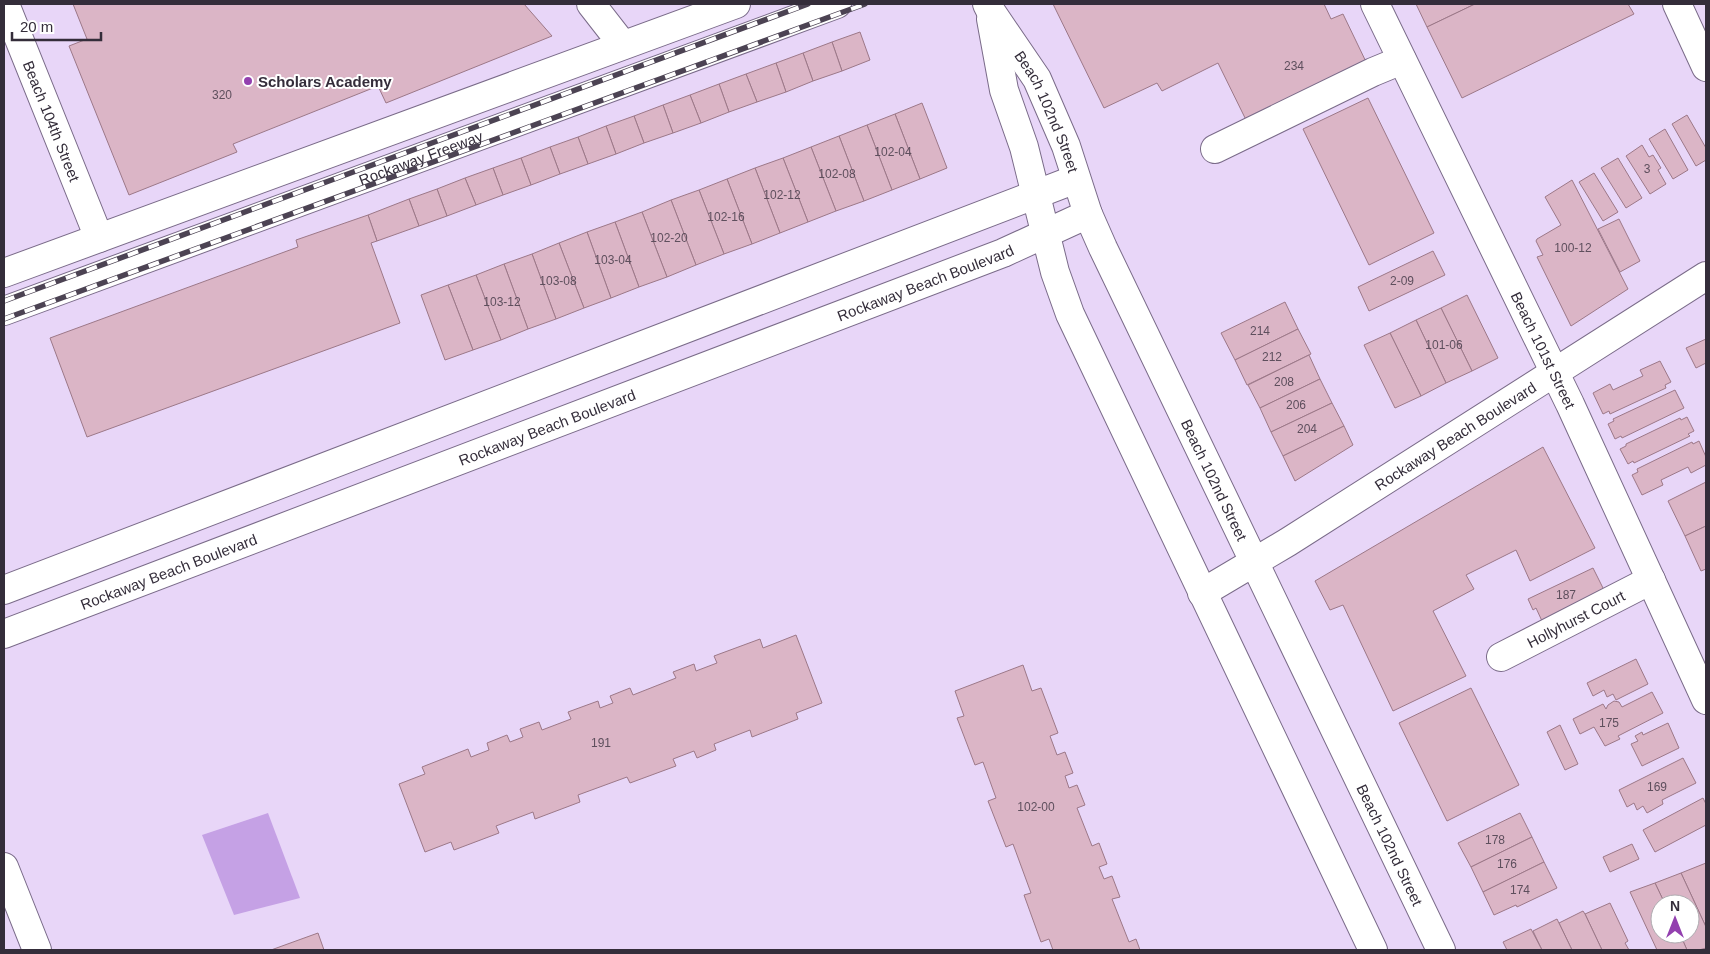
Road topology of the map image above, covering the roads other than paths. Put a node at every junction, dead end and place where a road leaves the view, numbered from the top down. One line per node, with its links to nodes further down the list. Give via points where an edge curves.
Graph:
1 (5, 4): 16 (street, Beach 104th Street)
2 (591, 4): 8 (street)
3 (736, 4): 8 (street)
4 (838, 4): 19 (street, Rockaway Freeway)
5 (1375, 4): 9 (street, Beach 101st Street)
6 (1677, 4): 10 (street)
7 (988, 7): 12 (street, Beach 102nd Street, via 1037,79 1066,146); 13 (street, Beach 102nd Street, via 1004,90 1024,147)
8 (623, 45): 16 (street)
9 (1402, 60): 11 (street); 20 (street, Beach 101st Street)
10 (1706, 67)
11 (1215, 149)
12 (1076, 179): 13 (street); 14 (street, Beach 102nd Street)
13 (1036, 195): 15 (street, Beach 102nd Street); 23 (street)
14 (1088, 214): 15 (street, Rockaway Beach Boulevard); 21 (street, Beach 102nd Street)
15 (1046, 233): 24 (street, Beach 102nd Street, via 1062,294); 25 (street, Rockaway Beach Boulevard, via 1003,253)
16 (100, 238): 17 (street)
17 (4, 273)
18 (1706, 276): 20 (street, Rockaway Beach Boulevard)
19 (4, 311)
20 (1554, 373): 21 (street, Rockaway Beach Boulevard); 22 (street, Beach 101st Street)
21 (1255, 563): 24 (street, Rockaway Beach Boulevard); 31 (street, Beach 102nd Street)
22 (1650, 580): 26 (street, Hollyhurst Court); 27 (street, Beach 101st Street)
23 (4, 590)
24 (1202, 594): 30 (street, Beach 102nd Street)
25 (4, 634)
26 (1501, 657)
27 (1706, 700)
28 (4, 867): 29 (street)
29 (37, 950)
30 (1373, 950)
31 (1441, 950)

